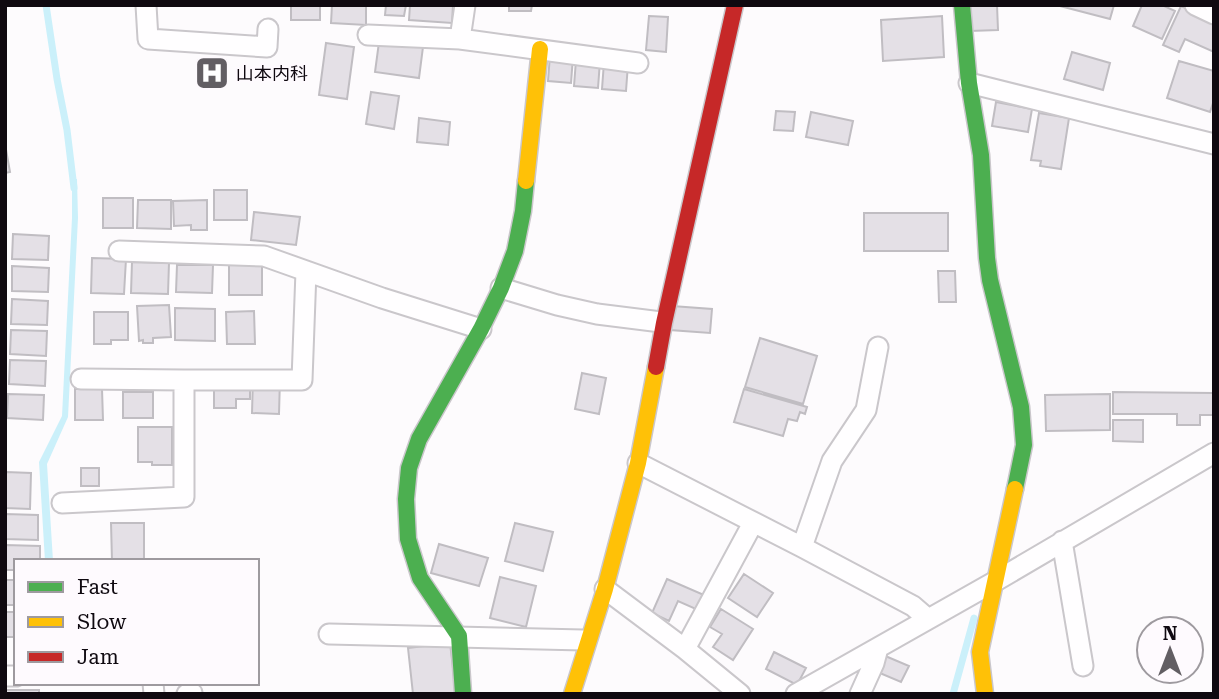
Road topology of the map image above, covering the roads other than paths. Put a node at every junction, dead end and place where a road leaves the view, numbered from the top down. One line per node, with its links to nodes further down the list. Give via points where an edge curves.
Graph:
1 (146, 5): 7 (street, via 148,39 267,47)
2 (464, 5): 9 (street)
3 (735, 5): 17 (street)
4 (962, 5): 12 (street)
5 (1195, 5): 6 (street)
6 (1214, 14)
7 (268, 29)
8 (368, 35): 9 (street)
9 (460, 39): 10 (street)
10 (540, 49): 11 (street); 16 (street, via 523,211)
11 (638, 63)
12 (969, 83): 13 (street); 28 (street, via 981,155 989,269 1021,407 1024,445)
13 (1214, 144)
14 (120, 251): 15 (street, via 264,257)
15 (306, 271): 18 (street); 21 (street, via 302,380)
16 (501, 288): 17 (street, via 597,314); 18 (street)
17 (659, 322): 23 (street)
18 (481, 329): 32 (street, via 419,439 409,468 406,499 408,539 420,578)
19 (878, 347): 27 (street, via 866,410 832,461)
20 (81, 379): 21 (street)
21 (184, 380): 24 (street, via 184,497)
22 (1214, 453): 26 (street)
23 (638, 463): 25 (street); 29 (street)
24 (62, 503)
25 (753, 523): 27 (street); 35 (street)
26 (1062, 541): 28 (street); 36 (street)
27 (802, 547): 30 (street, via 913,606)
28 (994, 582): 30 (street); 44 (street, via 980,652)
29 (605, 589): 33 (street); 35 (street)
30 (928, 620): 34 (street)
31 (329, 634): 32 (street)
32 (459, 636): 33 (street); 39 (street)
33 (581, 640): 40 (street)
34 (878, 648): 42 (street); 43 (street)
35 (685, 649): 41 (street)
36 (1083, 666)
37 (192, 693): 38 (street)
38 (187, 694)
39 (463, 694)
40 (572, 694)
41 (740, 694)
42 (796, 694)
43 (860, 694)
44 (985, 694)

